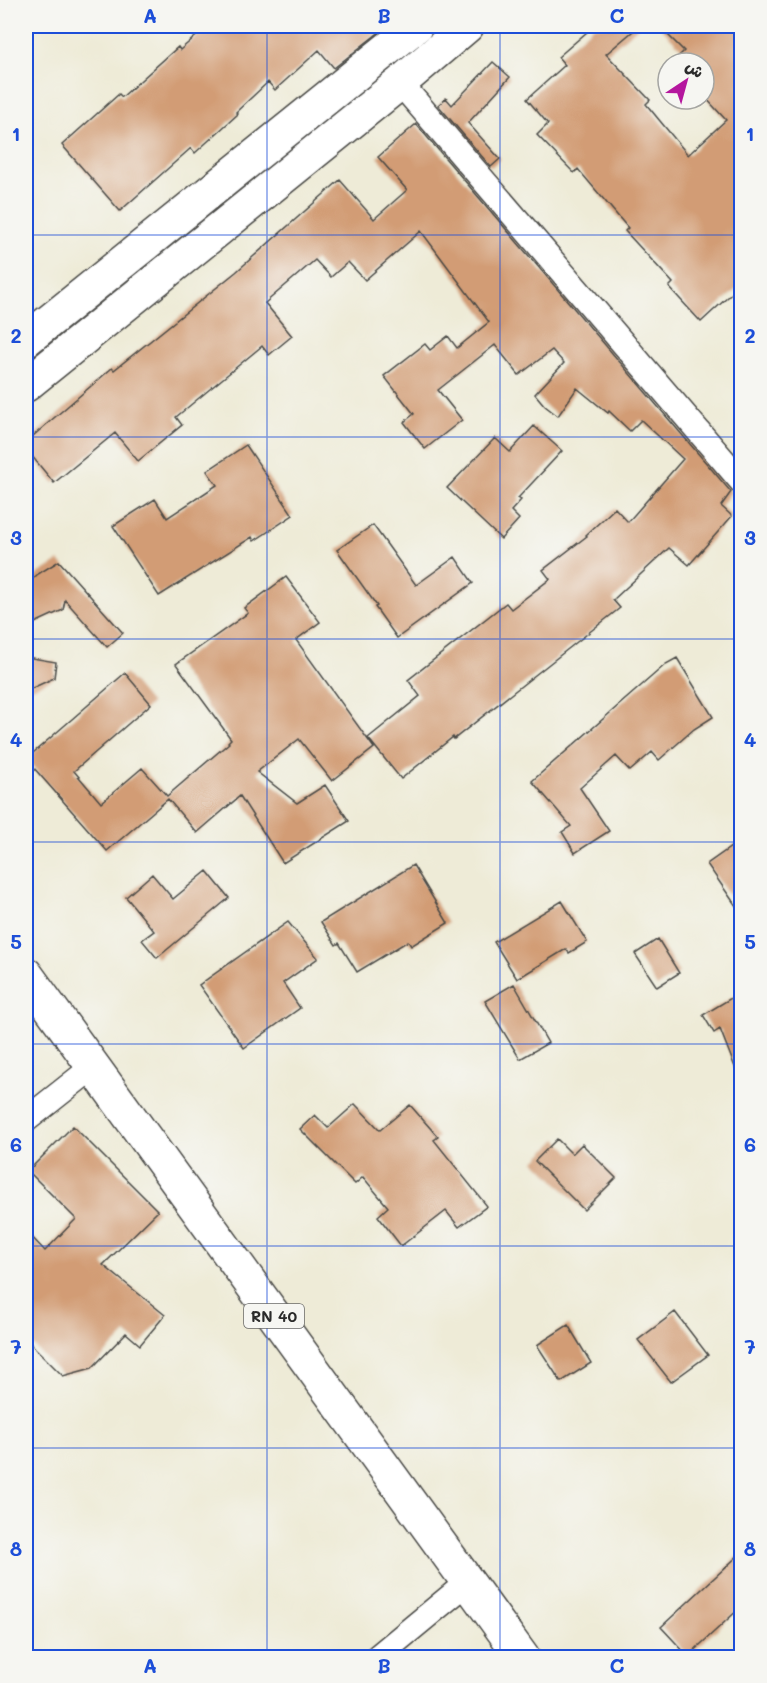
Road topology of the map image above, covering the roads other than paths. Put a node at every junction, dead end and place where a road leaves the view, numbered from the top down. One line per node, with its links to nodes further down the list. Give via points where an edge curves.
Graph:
1 (416, 26): 4 (main road)
2 (467, 26): 3 (main road)
3 (400, 83): 5 (main road); 6 (street)
4 (26, 340)
5 (27, 382)
6 (741, 482)
7 (26, 974): 8 (main road, RN 40)
8 (93, 1067): 9 (street); 10 (main road, RN 40)
9 (26, 1120)
10 (468, 1582): 11 (street); 12 (main road, RN 40)
11 (376, 1658)
12 (524, 1658)

